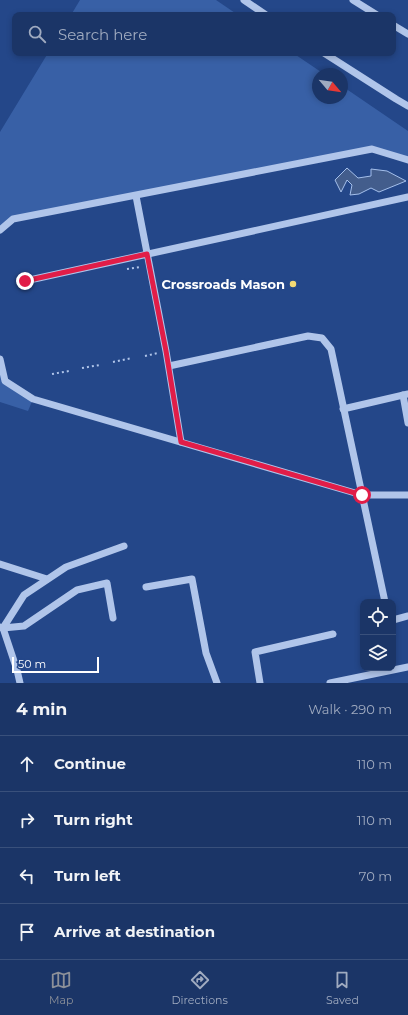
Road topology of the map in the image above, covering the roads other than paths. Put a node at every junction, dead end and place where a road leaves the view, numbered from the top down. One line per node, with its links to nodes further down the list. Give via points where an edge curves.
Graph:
1 (244, 0): 3 (street)
2 (353, 0): 4 (street)
3 (262, 12)
4 (372, 12)
5 (396, 27): 6 (street)
6 (408, 34)
7 (329, 56): 8 (street)
8 (408, 106)
9 (408, 160): 10 (street, via 372,149)
10 (136, 196): 12 (street, via 13,219); 13 (street)
11 (408, 197): 13 (street)
12 (0, 230)
13 (147, 254): 14 (street); 16 (street)
14 (25, 281)
15 (0, 359): 20 (street, via 5,381 33,398)
16 (169, 366): 18 (street, via 308,336 322,338 331,349); 20 (street)
17 (405, 394): 18 (street); 19 (street)
18 (344, 409): 21 (street)
19 (408, 423)
20 (181, 442): 21 (street)
21 (362, 495): 22 (street); 27 (street)
22 (408, 495)
23 (124, 546): 25 (street, via 66,567)
24 (0, 564): 25 (street)
25 (47, 579): 31 (street, via 24,595)
26 (146, 587): 36 (street, via 192,578 206,653)
27 (384, 599)
28 (408, 616): 30 (street)
29 (113, 618): 31 (street, via 106,583 77,590 24,626)
30 (396, 619)
31 (1, 627): 35 (street)
32 (333, 634): 37 (street, via 255,652)
33 (408, 667): 34 (street)
34 (359, 680): 38 (street)
35 (20, 683)
36 (217, 683)
37 (260, 683)
38 (330, 683)

